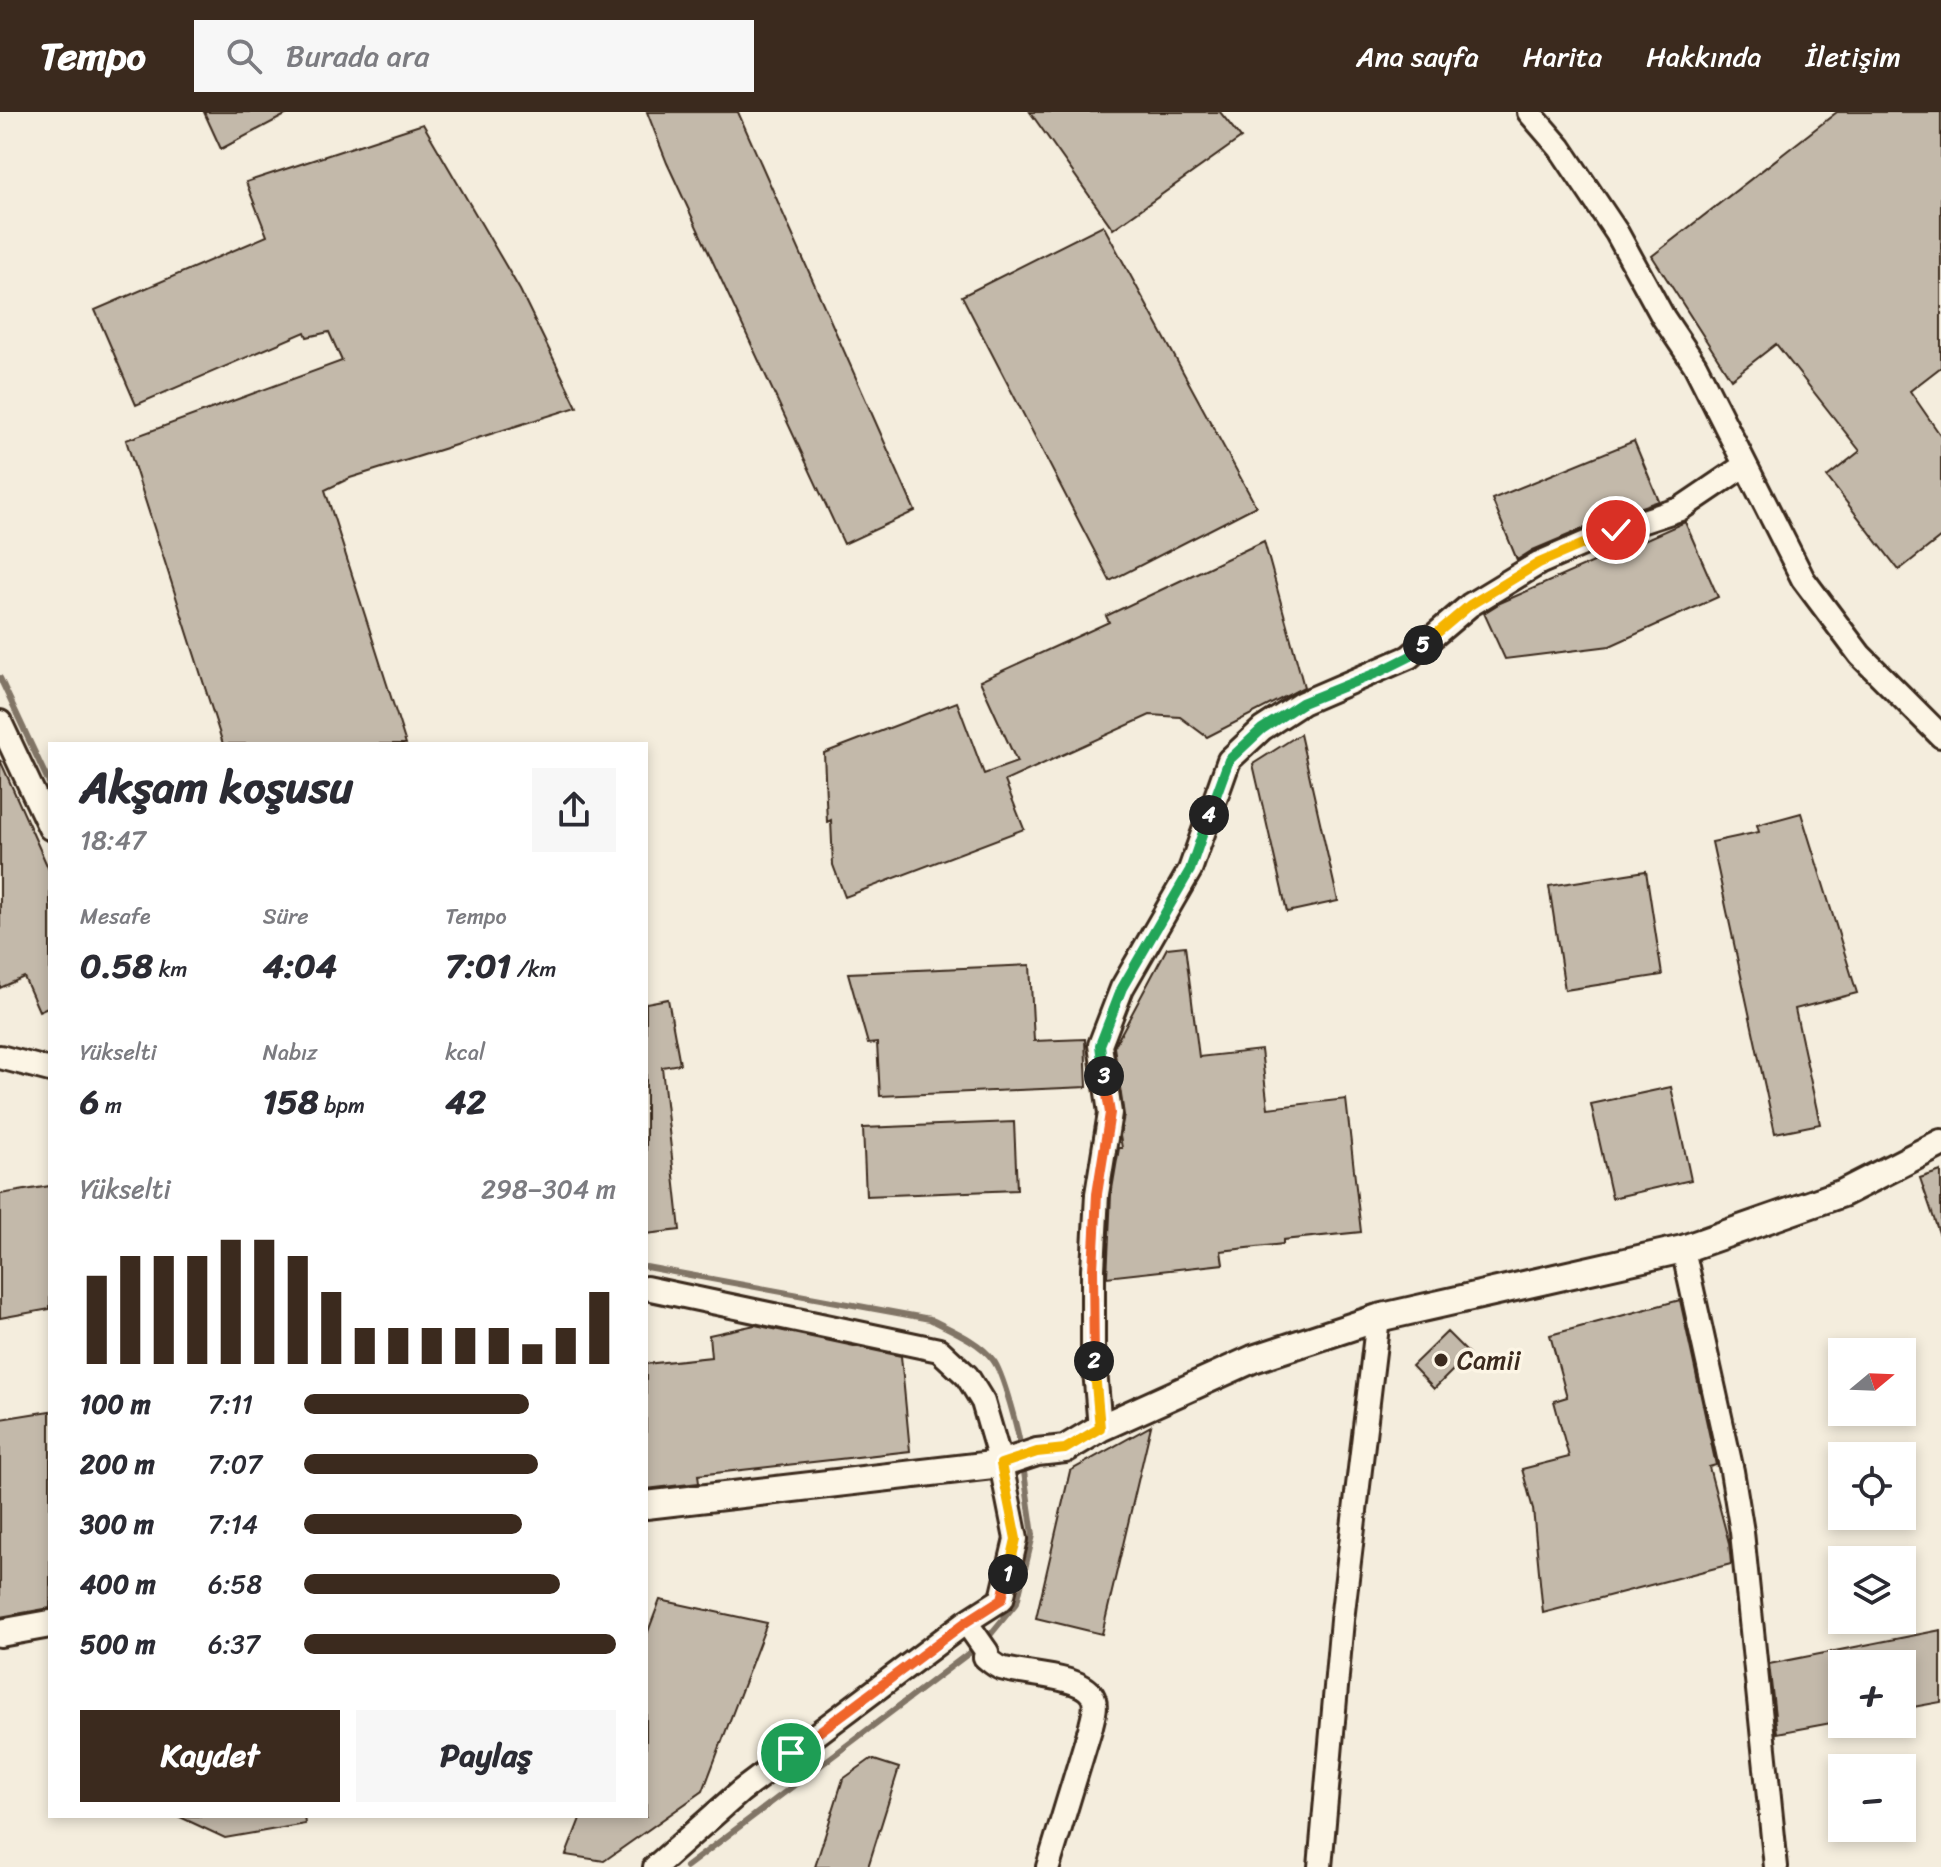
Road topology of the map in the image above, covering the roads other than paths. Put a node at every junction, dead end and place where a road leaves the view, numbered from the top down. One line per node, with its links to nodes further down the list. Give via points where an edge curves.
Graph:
1 (1529, 112): 2 (street, via 1617,233 1695,365)
2 (1745, 465): 4 (street, via 1803,579 1860,655); 12 (street, via 1680,509 1539,563 1470,605 1409,657 1302,703 1262,729 1229,760 1190,870 1122,988 1100,1045 1110,1113 1097,1194 1093,1269)
3 (0, 722): 5 (street)
4 (1941, 736)
5 (48, 824)
6 (0, 1057): 7 (street)
7 (48, 1069)
8 (1941, 1143): 9 (street, via 1843,1193)
9 (1683, 1249): 11 (street); 21 (street, via 1742,1532)
10 (648, 1288): 13 (street, via 939,1350 967,1376 983,1402)
11 (1378, 1318): 12 (street, via 1253,1359); 20 (street, via 1342,1620)
12 (1100, 1428): 13 (street, via 1065,1449)
13 (1006, 1462): 14 (street); 17 (street, via 1016,1539 1002,1599)
14 (648, 1505)
15 (48, 1624): 16 (street)
16 (0, 1633)
17 (976, 1636): 18 (street, via 741,1791); 19 (street, via 985,1657 998,1668 1083,1686 1096,1707)
18 (655, 1867)
19 (1048, 1867)
20 (1320, 1867)
21 (1776, 1867)

